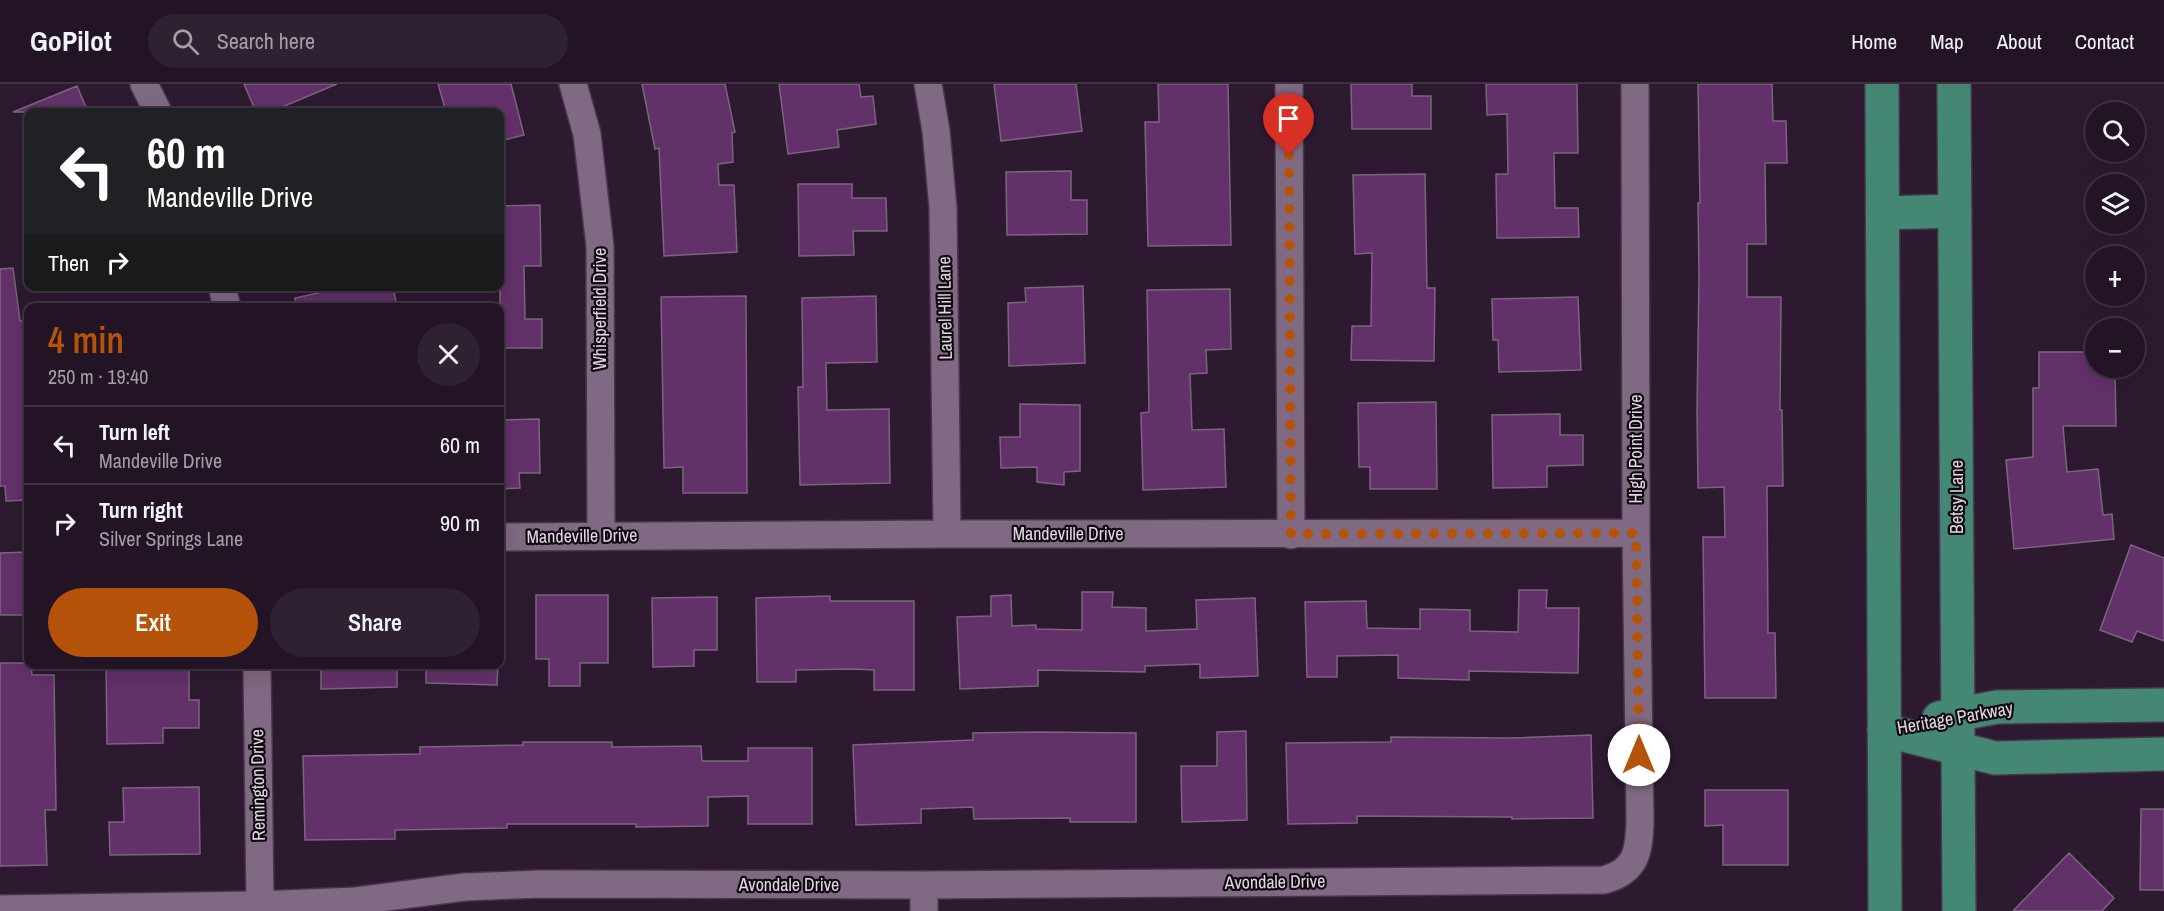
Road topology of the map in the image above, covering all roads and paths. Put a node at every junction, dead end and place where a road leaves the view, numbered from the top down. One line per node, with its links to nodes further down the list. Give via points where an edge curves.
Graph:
1 (144, 84): 8 (street)
2 (573, 84): 14 (street, Whisperfield Drive, via 587,134 600,246)
3 (928, 84): 12 (street, Laurel Hill Lane, via 943,208)
4 (1289, 84): 13 (street)
5 (1635, 84): 11 (street, High Point Drive)
6 (1882, 84): 10 (main road)
7 (1954, 84): 9 (main road, Betsy Lane)
8 (156, 108)
9 (1955, 211): 10 (main road); 18 (main road, Betsy Lane)
10 (1883, 213): 19 (main road)
11 (1636, 533): 13 (street, Mandeville Drive); 22 (street, High Point Drive, via 1639,846 1628,868 1617,876)
12 (947, 534): 13 (street, Mandeville Drive); 14 (street, Mandeville Drive)
13 (1291, 534)
14 (602, 536): 15 (street, Mandeville Drive)
15 (504, 537)
16 (257, 669): 24 (street, Remington Drive)
17 (2164, 705): 18 (main road, Heritage Parkway, via 1996,707)
18 (1958, 714): 19 (main road, Heritage Parkway); 20 (main road, Betsy Lane)
19 (1884, 730): 20 (main road, Heritage Parkway); 26 (main road)
20 (1958, 747): 21 (main road, Heritage Parkway, via 1995,758); 27 (main road, Betsy Lane)
21 (2164, 754)
22 (1579, 879): 23 (street, Avondale Drive)
23 (924, 898): 24 (street, Avondale Drive, via 541,884 465,887 356,901)
24 (260, 905): 25 (street, Avondale Drive)
25 (0, 909)
26 (1885, 911)
27 (1959, 911)

